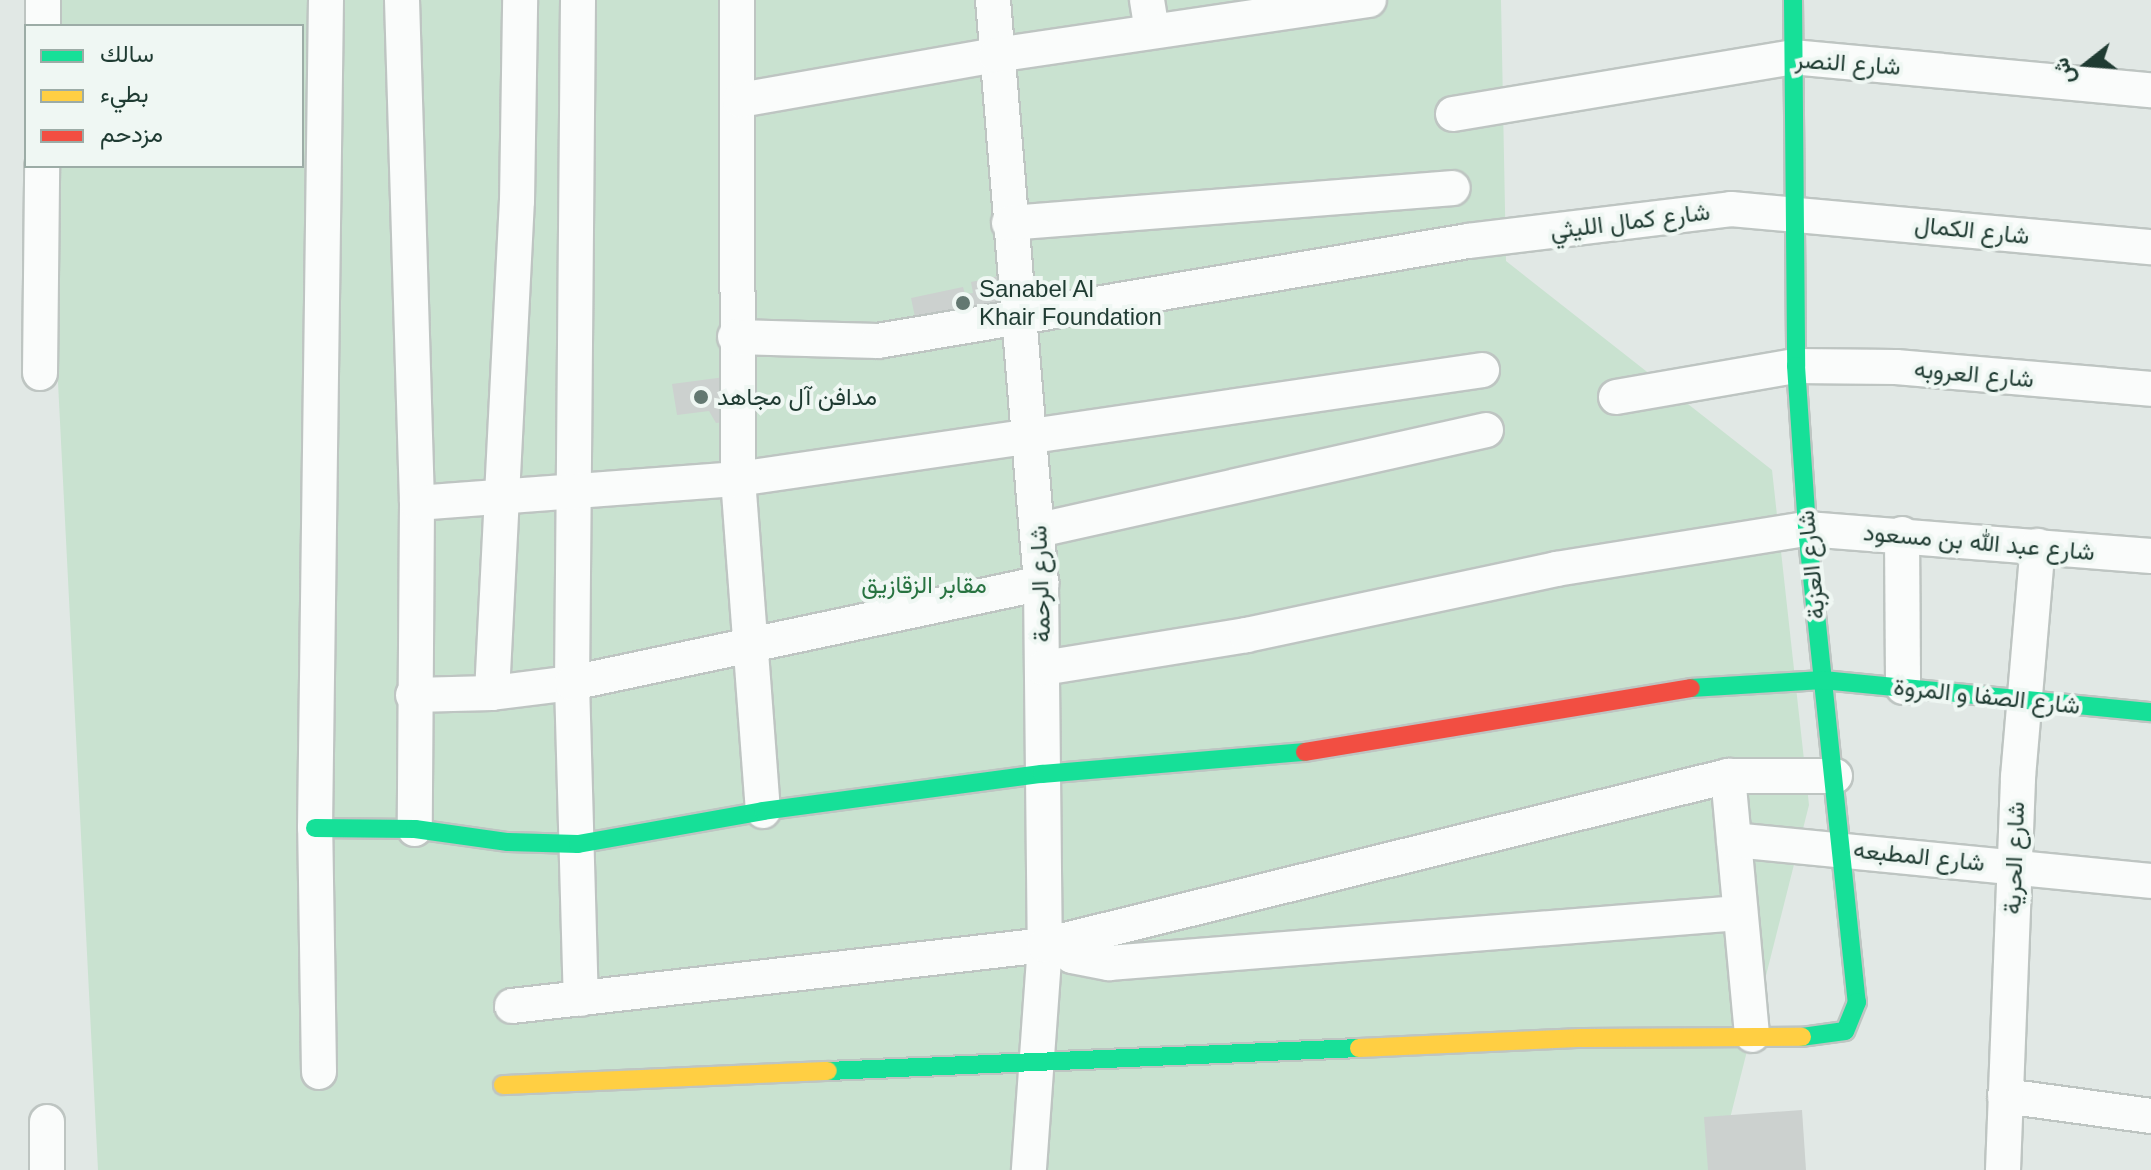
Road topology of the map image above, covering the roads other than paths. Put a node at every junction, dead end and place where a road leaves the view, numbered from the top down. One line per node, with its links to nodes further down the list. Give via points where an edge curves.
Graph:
1 (43, 0): 11 (street)
2 (326, 0): 54 (street)
3 (402, 0): 34 (street)
4 (520, 0): 33 (street, via 517,201)
5 (578, 0): 32 (street)
6 (737, 0): 15 (street)
7 (993, 0): 12 (street, شارع الرحمة)
8 (1369, 0): 10 (street)
9 (1793, 0): 13 (street, شارع العزبة)
10 (1150, 16): 12 (street)
11 (43, 24)
12 (996, 55): 15 (street); 20 (street, شارع الرحمة)
13 (1792, 57): 14 (street, شارع النصر); 16 (street, شارع النصر); 19 (street, شارع العزبة)
14 (2151, 90)
15 (740, 100): 23 (street)
16 (1453, 114)
17 (42, 168): 26 (street)
18 (1453, 188): 20 (street)
19 (1793, 212): 21 (street, شارع الكمال); 22 (street, شارع كمال الليثي, via 1700,212 1468,241); 24 (street, شارع العزبة)
20 (1009, 223): 22 (street, شارع الرحمة)
21 (2151, 247)
22 (1023, 315): 23 (street, شارع كمال الليثي, via 878,341); 30 (street, شارع الرحمة)
23 (735, 337): 31 (street)
24 (1796, 366): 27 (street, شارع العروبه, via 1896,367); 28 (street, شارع العروبه); 35 (street, شارع العزبة)
25 (1482, 370): 30 (street)
26 (40, 373)
27 (2151, 389)
28 (1616, 397)
29 (1486, 430): 36 (street)
30 (1033, 439): 31 (street); 36 (street, شارع الرحمة)
31 (738, 479): 32 (street); 41 (street)
32 (574, 494): 33 (street); 44 (street)
33 (502, 500): 34 (street); 46 (street)
34 (417, 503): 47 (street)
35 (1807, 529): 37 (street, شارع عبد الله بن مسعود); 42 (street, شارع عبد الله بن مسعود, via 1556,569 1246,635); 43 (street, شارع العزبة)
36 (1039, 530): 40 (street, شارع الرحمة)
37 (1902, 534): 38 (street, شارع عبد الله بن مسعود); 45 (street)
38 (2038, 546): 39 (street, شارع عبد الله بن مسعود); 48 (street, شارع الحرية)
39 (2151, 556)
40 (1041, 583): 41 (street); 42 (street, شارع الرحمة)
41 (752, 643): 44 (street); 53 (street)
42 (1043, 668): 50 (street, شارع الرحمة)
43 (1823, 680): 45 (street, شارع الصفا و المروة); 50 (street, شارع الصفا و المروة, via 1715,684 1268,758); 52 (street, شارع العزبة)
44 (572, 683): 46 (street); 57 (street)
45 (1903, 687): 48 (street, شارع الصفا و المروة)
46 (492, 693): 47 (street)
47 (413, 695): 55 (street)
48 (2024, 700): 49 (street, شارع الصفا و المروة); 59 (street, شارع الحرية)
49 (2151, 712)
50 (1042, 774): 53 (street, شارع الصفا و المروة); 62 (street, شارع الرحمة)
51 (1728, 776): 52 (street); 56 (street); 62 (street)
52 (1835, 776): 58 (street, شارع العزبة)
53 (763, 811): 57 (street, شارع الصفا و المروة)
54 (315, 828): 55 (street, شارع الصفا و المروة); 67 (street)
55 (415, 829): 57 (street, شارع الصفا و المروة, via 508,842)
56 (1734, 840): 58 (street, شارع المطبعه); 61 (street)
57 (578, 844): 63 (street)
58 (1843, 848): 59 (street, شارع المطبعه); 65 (street, شارع العزبة, via 1857,1002 1851,1023 1824,1037)
59 (2013, 866): 60 (street, شارع المطبعه); 69 (street, شارع الحرية)
60 (2151, 881)
61 (1739, 913): 62 (street, via 1109,963 1072,956); 65 (street)
62 (1052, 943): 63 (street); 66 (street, شارع الرحمة)
63 (581, 999): 64 (street)
64 (512, 1006)
65 (1752, 1035): 66 (street, شارع العزبة)
66 (1037, 1062): 68 (street, شارع العزبة); 73 (street, شارع الرحمة)
67 (319, 1072)
68 (503, 1085)
69 (2005, 1096): 70 (street); 74 (street, شارع الحرية)
70 (2151, 1116)
71 (47, 1122): 72 (street)
72 (47, 1170)
73 (1029, 1170)
74 (2003, 1170)

